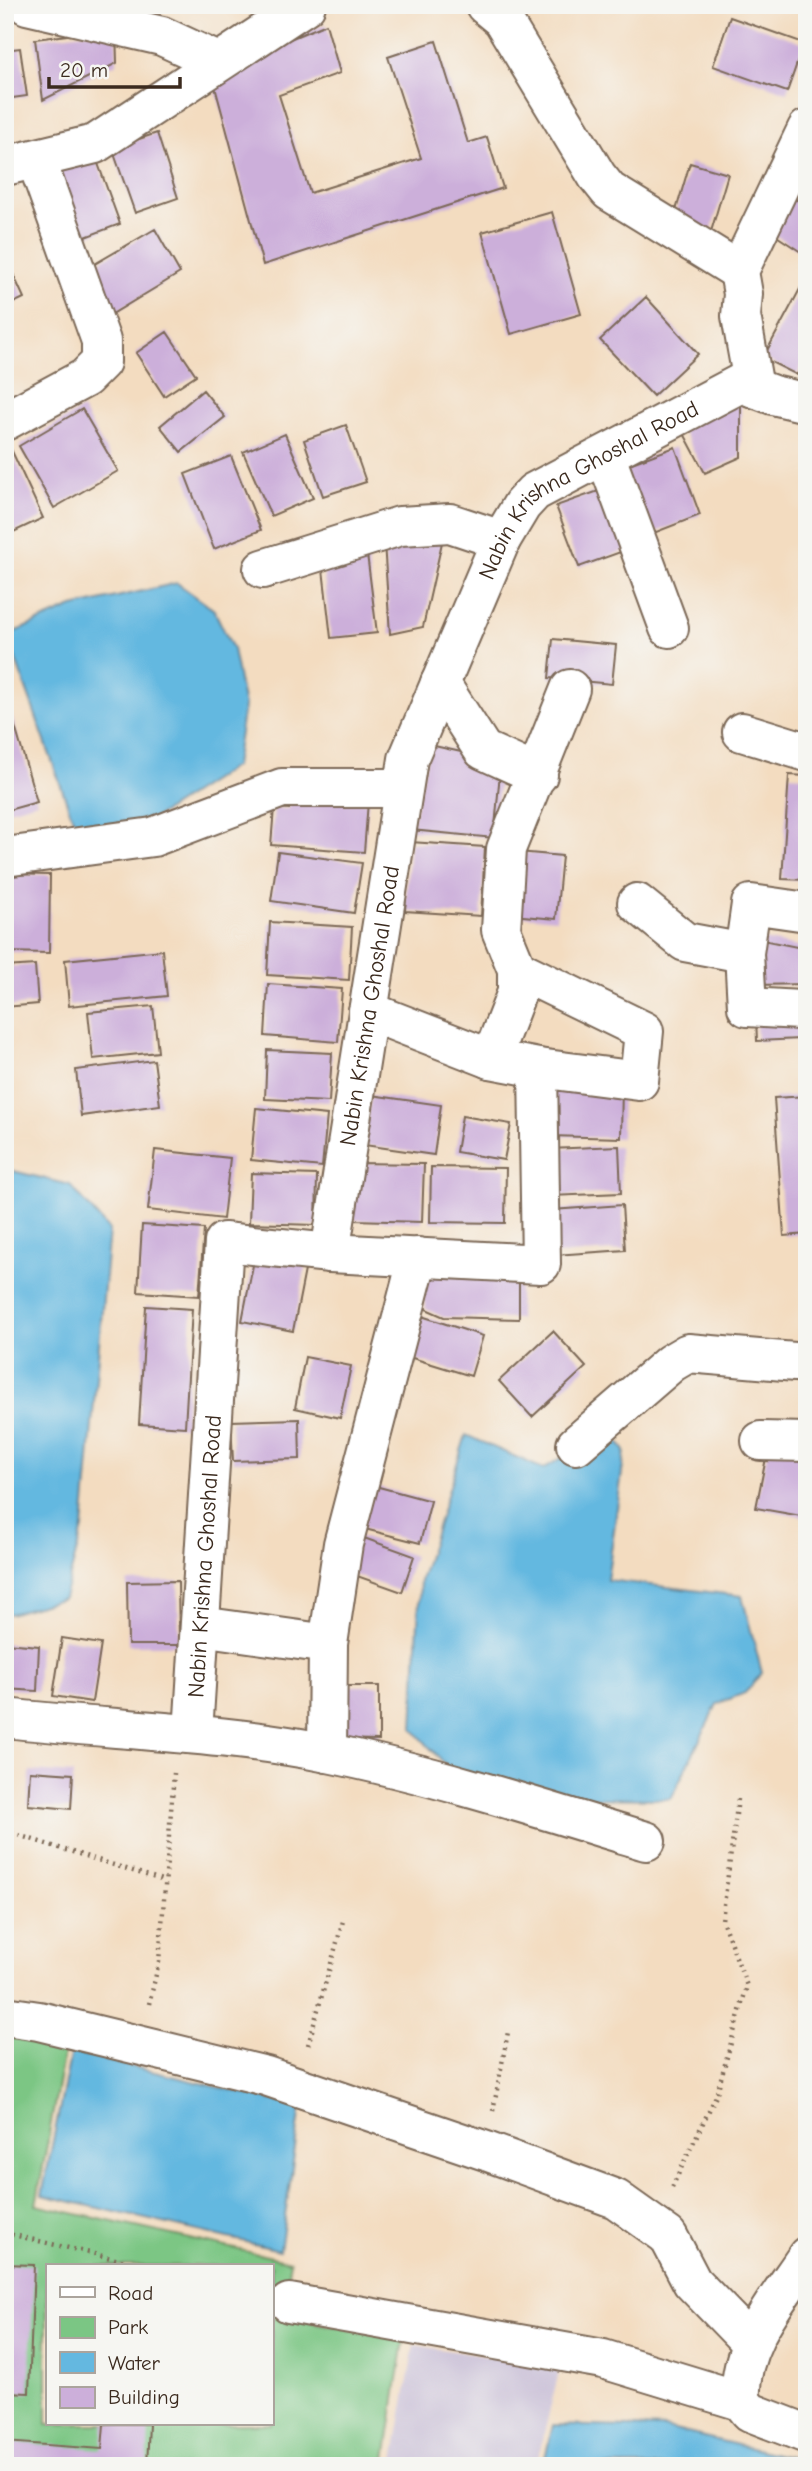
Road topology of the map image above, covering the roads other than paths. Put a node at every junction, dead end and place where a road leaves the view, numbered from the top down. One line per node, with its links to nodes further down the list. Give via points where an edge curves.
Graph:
1 (27, 5): 4 (street, via 162,36)
2 (306, 5): 4 (street)
3 (485, 5): 7 (street, via 502,19 610,191)
4 (218, 62): 6 (street, via 95,144)
5 (807, 129): 7 (street)
6 (20, 163): 10 (street, via 101,341 101,362 85,378)
7 (739, 271): 8 (street, via 741,316)
8 (754, 388): 9 (street, Nabin Krishna Ghoshal Road); 11 (street, Nabin Krishna Ghoshal Road, via 741,383)
9 (807, 403)
10 (5, 421)
11 (606, 457): 12 (street, Nabin Krishna Ghoshal Road, via 534,492); 14 (street)
12 (501, 540): 13 (street, via 450,523 400,526); 15 (street, Nabin Krishna Ghoshal Road)
13 (263, 569)
14 (669, 628)
15 (440, 683): 19 (street, via 483,750); 20 (street, Nabin Krishna Ghoshal Road, via 408,759)
16 (570, 689): 19 (street)
17 (742, 732): 18 (street)
18 (807, 752)
19 (538, 775): 25 (street, via 506,849 501,930)
20 (403, 789): 21 (street, via 282,788 153,837); 27 (street, Nabin Krishna Ghoshal Road)
21 (5, 857)
22 (637, 903): 24 (street, via 685,942)
23 (807, 912): 24 (street, via 751,904)
24 (744, 953): 26 (street, via 747,1007)
25 (517, 969): 28 (street, via 517,992); 29 (street, via 644,1031 639,1081)
26 (800, 1010)
27 (368, 1011): 28 (street); 30 (street, Nabin Krishna Ghoshal Road)
28 (491, 1059): 29 (street)
29 (538, 1068): 31 (street, via 541,1264)
30 (330, 1253): 31 (street); 36 (street, Nabin Krishna Ghoshal Road, via 224,1242)
31 (418, 1257): 37 (street, via 343,1544)
32 (807, 1363): 35 (street, via 688,1353)
33 (761, 1441): 34 (street)
34 (807, 1442)
35 (576, 1445)
36 (200, 1626): 37 (street); 39 (street, Nabin Krishna Ghoshal Road)
37 (328, 1644): 40 (street)
38 (5, 1718): 39 (street)
39 (183, 1732): 40 (street)
40 (327, 1753): 41 (street, via 465,1786)
41 (646, 1841)
42 (5, 2016): 45 (street, via 297,2087 616,2199 667,2236 692,2282)
43 (807, 2256): 45 (street)
44 (289, 2302): 46 (street, via 603,2359)
45 (750, 2342): 46 (street, via 739,2383)
46 (741, 2401): 47 (street, via 750,2412)
47 (807, 2434)

